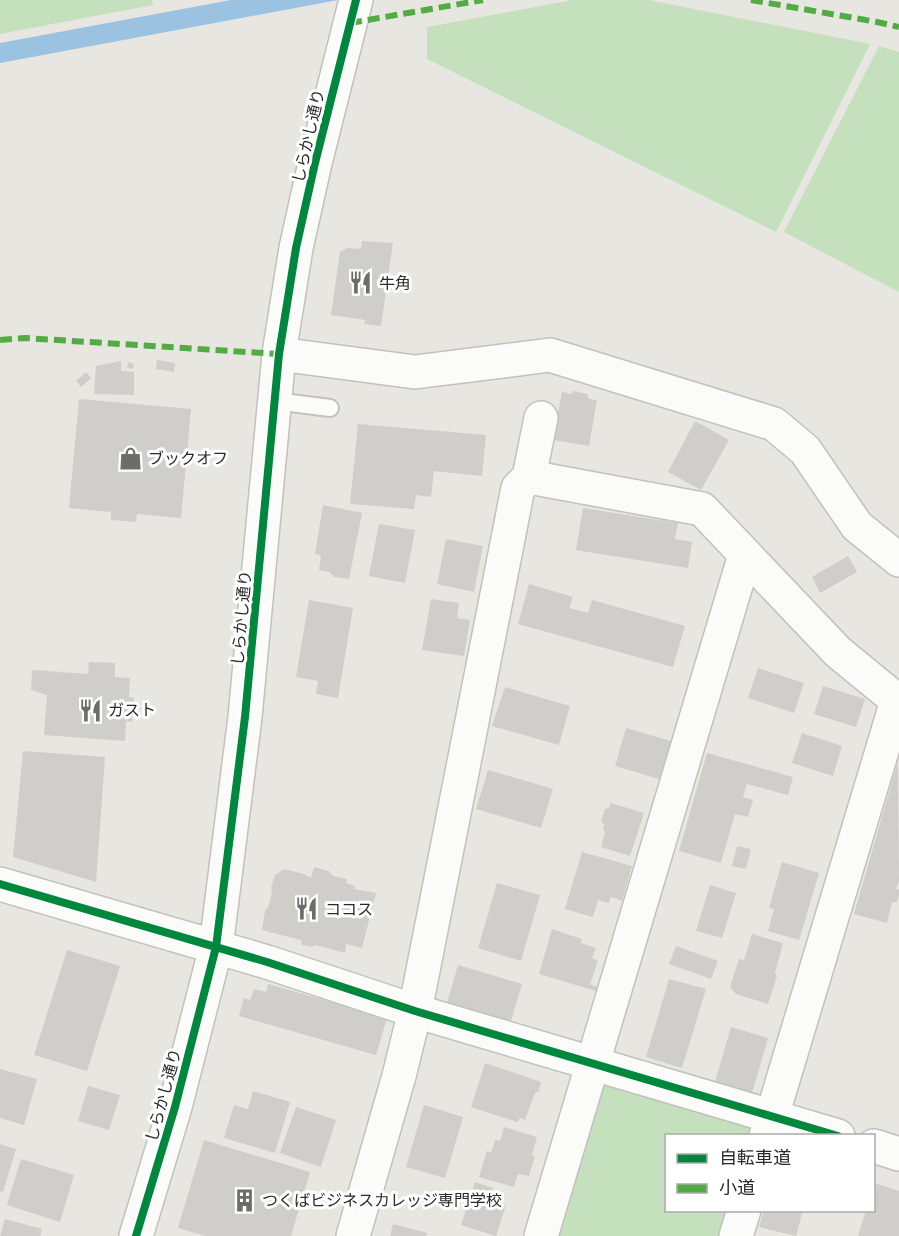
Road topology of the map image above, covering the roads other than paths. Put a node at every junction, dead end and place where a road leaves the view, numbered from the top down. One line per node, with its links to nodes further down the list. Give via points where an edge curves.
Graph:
1 (356, 0): 2 (street, しらかし通り, via 296,248)
2 (279, 354): 3 (street, しらかし通り); 8 (street, via 416,372 550,355 774,424 805,450 856,526)
3 (274, 401): 4 (lane); 11 (street, しらかし通り, via 245,717)
4 (330, 408)
5 (541, 418): 6 (street)
6 (529, 477): 7 (street, via 702,509); 12 (street, via 518,488)
7 (746, 555): 9 (street, via 838,652); 13 (street)
8 (899, 560)
9 (898, 701): 14 (street)
10 (0, 884): 11 (street)
11 (216, 947): 12 (street); 19 (street, しらかし通り, via 175,1107)
12 (415, 1011): 13 (street); 20 (street)
13 (593, 1063): 14 (street); 21 (street)
14 (769, 1126): 15 (street)
15 (824, 1134)
16 (875, 1147): 17 (street)
17 (899, 1154)
18 (743, 1212): 22 (street)
19 (136, 1236)
20 (352, 1236)
21 (542, 1236)
22 (736, 1236)

